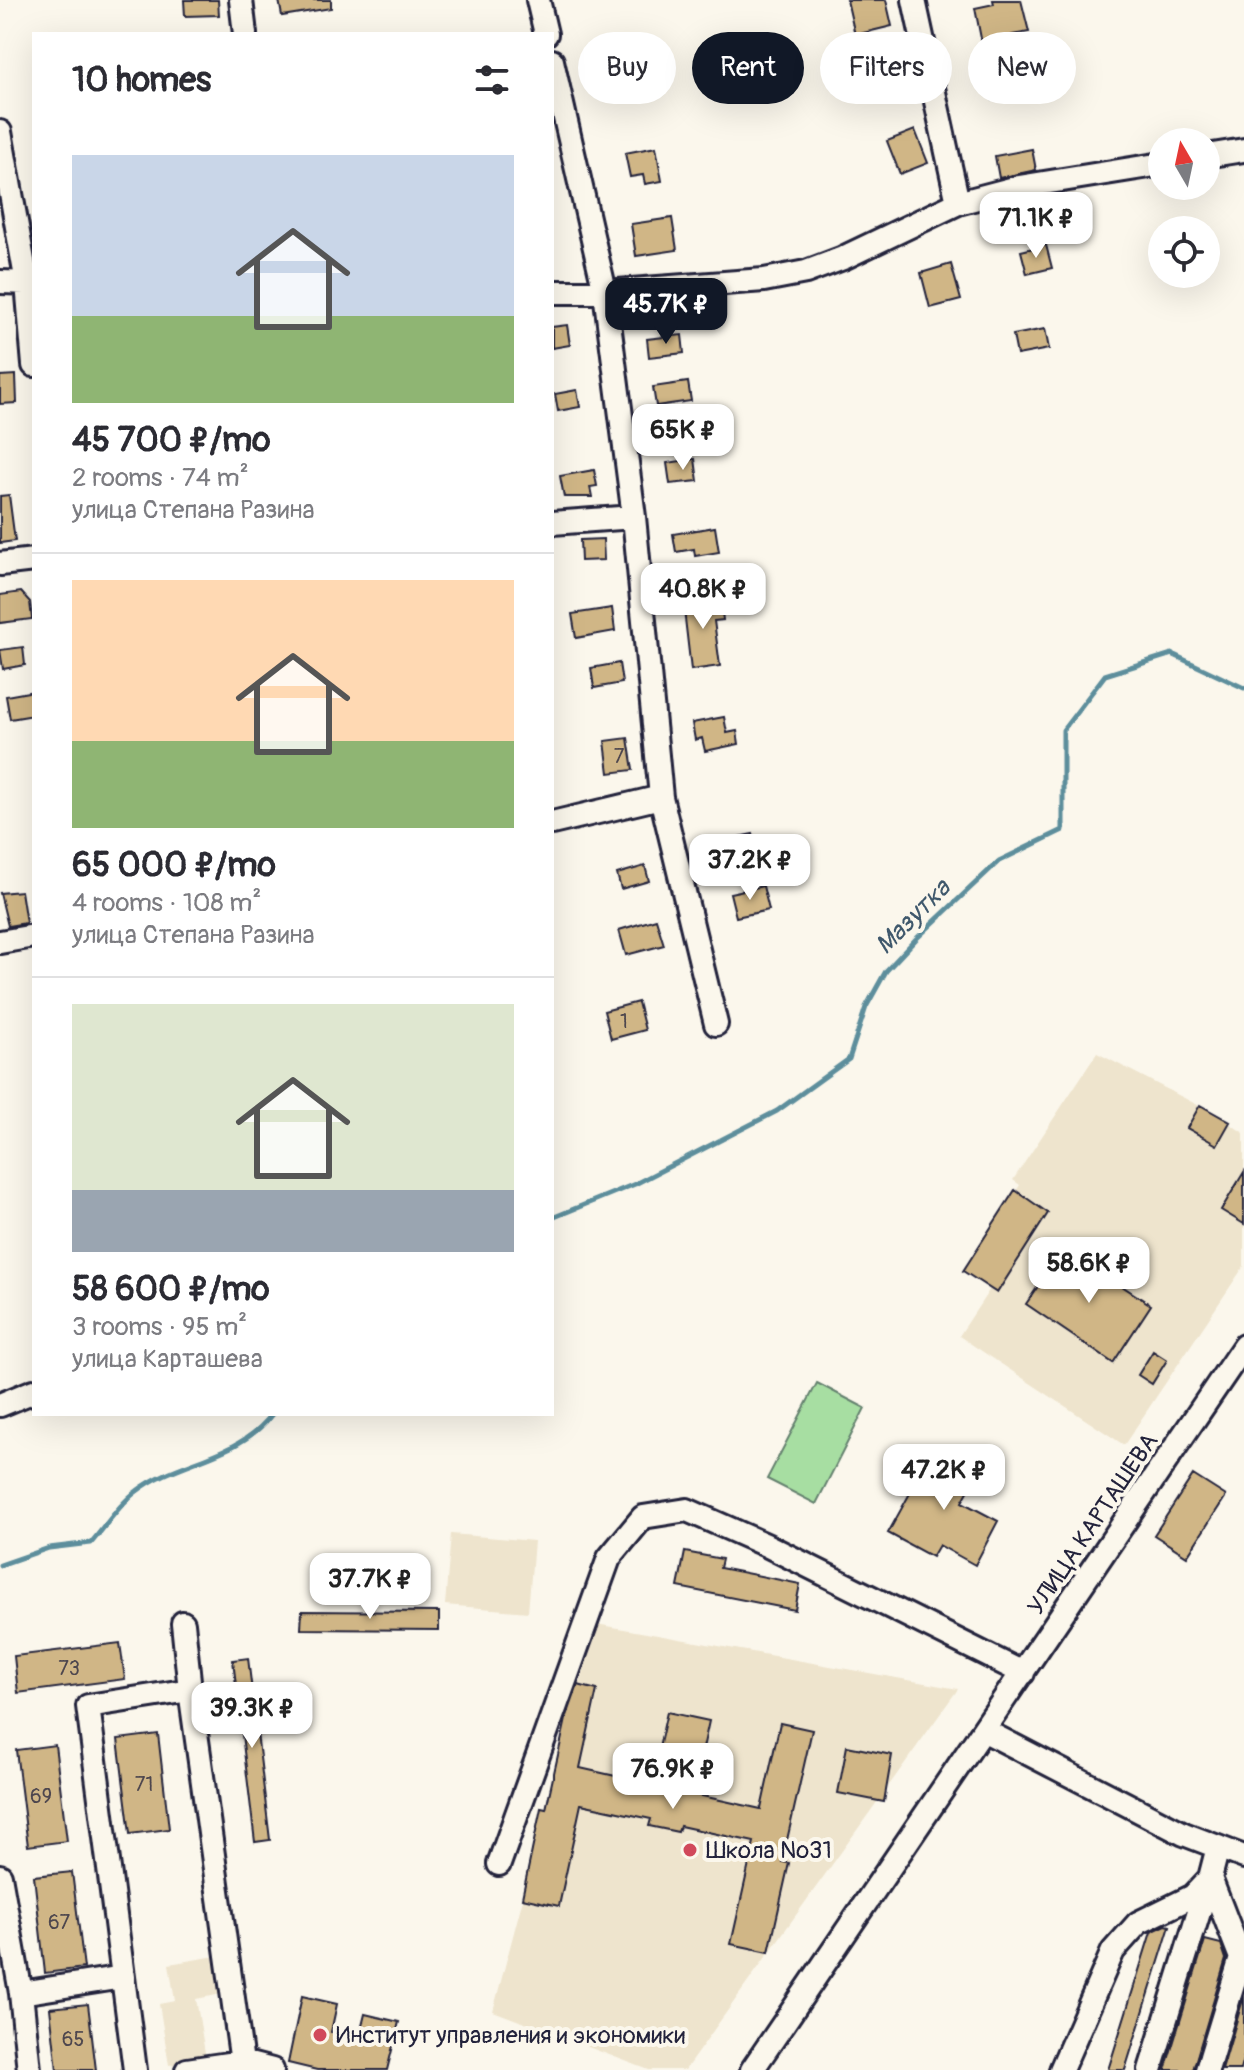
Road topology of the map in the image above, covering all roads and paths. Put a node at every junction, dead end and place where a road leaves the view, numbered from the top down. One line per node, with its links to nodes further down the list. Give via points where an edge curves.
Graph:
1 (241, 0): 4 (street)
2 (538, 0): 5 (street)
3 (914, 0): 11 (street)
4 (245, 32)
5 (546, 32)
6 (554, 70): 15 (street)
7 (0, 132): 13 (street)
8 (1244, 150): 9 (street)
9 (1220, 154)
10 (1148, 166): 11 (street, via 1019,187)
11 (958, 203): 15 (street, via 806,272)
12 (0, 282): 13 (street)
13 (31, 283): 16 (street)
14 (554, 292): 15 (street)
15 (605, 292): 17 (street)
16 (32, 310)
17 (634, 517): 18 (street); 21 (street)
18 (554, 523)
19 (32, 560): 20 (street)
20 (0, 564)
21 (661, 797): 22 (street); 25 (street)
22 (554, 823)
23 (32, 936): 24 (street)
24 (0, 942)
25 (716, 1024)
26 (1244, 1346): 30 (street, УЛИЦА КАРТАШЕВА)
27 (32, 1392): 28 (street)
28 (0, 1405)
29 (183, 1623): 31 (street)
30 (1023, 1673): 32 (street, УЛИЦА КАРТАШЕВА); 35 (street, via 687,1510 643,1517 609,1558)
31 (190, 1690): 38 (street, via 88,1706); 40 (street)
32 (985, 1731): 33 (street); 45 (street, УЛИЦА КАРТАШЕВА)
33 (1218, 1847): 34 (street); 37 (street)
34 (1244, 1857)
35 (499, 1864)
36 (0, 1876): 39 (street)
37 (1210, 1878): 46 (street, via 1193,1896 1138,1923 1113,1951); 47 (street); 48 (street, via 1241,1958)
38 (123, 1977): 39 (street); 42 (street)
39 (21, 1993): 41 (street)
40 (243, 2066): 43 (street); 44 (street)
41 (29, 2070)
42 (135, 2070)
43 (187, 2070)
44 (272, 2070)
45 (754, 2070)
46 (1061, 2070)
47 (1150, 2070)
48 (1207, 2070)

